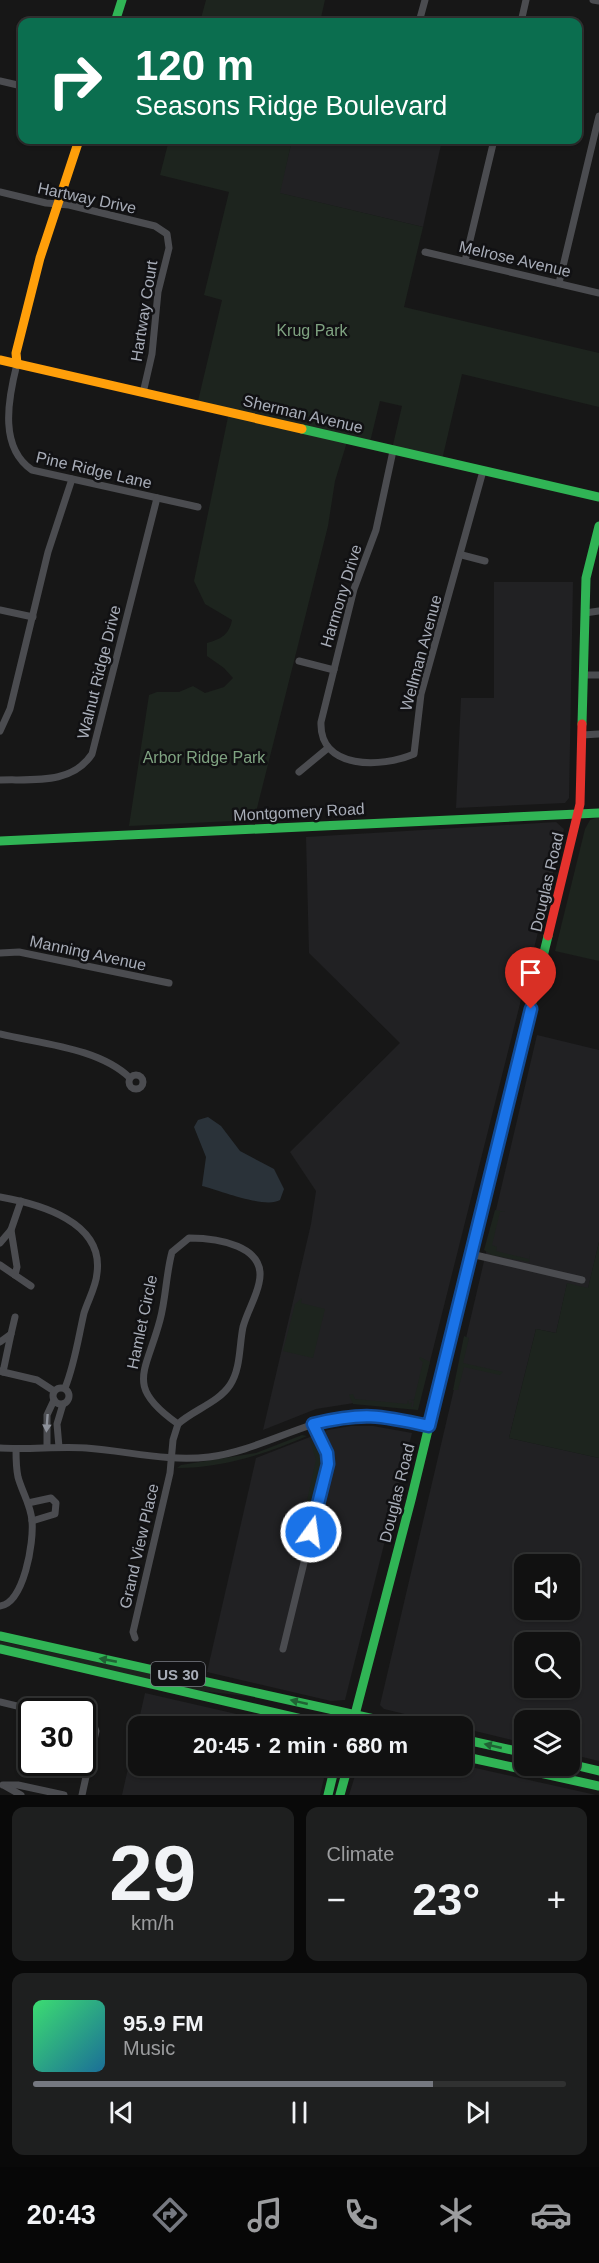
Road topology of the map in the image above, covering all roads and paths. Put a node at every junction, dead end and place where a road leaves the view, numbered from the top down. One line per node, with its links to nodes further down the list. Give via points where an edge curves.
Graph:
1 (122, 0): 6 (street)
2 (425, 0): 7 (street)
3 (526, 0): 8 (street)
4 (593, 0): 5 (street)
5 (599, 2)
6 (116, 18)
7 (420, 18)
8 (522, 18)
9 (0, 81): 10 (street)
10 (18, 85)
11 (599, 116): 19 (street)
12 (78, 144): 15 (street)
13 (493, 144): 18 (street)
14 (0, 192): 15 (street, Hartway Drive)
15 (57, 204): 16 (street, Hartway Drive, via 155,226); 22 (street, via 16,353)
16 (167, 234): 23 (street, Hartway Court, via 169,248)
17 (425, 252): 18 (street, Melrose Avenue)
18 (465, 261): 19 (street, Melrose Avenue)
19 (559, 283): 20 (street, Melrose Avenue)
20 (599, 293)
21 (0, 360): 22 (street, Sherman Avenue)
22 (17, 364): 23 (street, Sherman Avenue); 26 (street, Pine Ridge Lane, via 1,429 7,450 24,466)
23 (143, 393): 24 (street, Sherman Avenue)
24 (393, 451): 25 (street, Sherman Avenue); 39 (street, Harmony Drive, via 376,530 354,589)
25 (483, 471): 27 (street, Sherman Avenue); 32 (street, Wellman Avenue)
26 (72, 479): 28 (street, Pine Ridge Lane); 37 (street, via 48,552)
27 (599, 496)
28 (157, 498): 29 (street, Pine Ridge Lane); 47 (street, Walnut Ridge Drive, via 92,754 67,775)
29 (198, 507)
30 (599, 526): 31 (street, Douglas Road)
31 (597, 545): 36 (street, Douglas Road, via 586,578)
32 (462, 555): 33 (street); 45 (street, Wellman Avenue, via 421,694 414,754 404,759 358,762 343,759)
33 (485, 561)
34 (0, 610): 37 (street)
35 (598, 612): 36 (street)
36 (585, 613): 40 (street, Douglas Road)
37 (33, 617): 42 (street, via 10,709)
38 (299, 662): 39 (street)
39 (334, 670): 45 (street, Harmony Drive, via 320,730)
40 (583, 675): 41 (street); 44 (street, Douglas Road)
41 (599, 675)
42 (0, 731)
43 (599, 734): 44 (street)
44 (582, 735): 48 (street, Douglas Road)
45 (328, 748): 46 (street)
46 (299, 772)
47 (0, 780)
48 (578, 813): 49 (street, Montgomery Road); 50 (street, Montgomery Road); 59 (street, Douglas Road)
49 (599, 813)
50 (0, 841)
51 (0, 953): 52 (street, Manning Avenue, via 19,951)
52 (169, 983)
53 (0, 1034): 54 (street, via 96,1056 114,1064)
54 (130, 1078)
55 (0, 1197): 56 (street)
56 (21, 1201): 57 (street); 68 (street, via 78,1225 94,1246 98,1261)
57 (11, 1230): 58 (street); 61 (street)
58 (0, 1243)
59 (471, 1254): 62 (street); 74 (street, Douglas Road)
60 (0, 1265): 61 (street)
61 (15, 1275): 63 (street)
62 (582, 1280)
63 (31, 1286)
64 (15, 1317): 65 (street)
65 (10, 1334): 66 (street); 67 (street)
66 (0, 1342)
67 (2, 1372): 69 (street, via 37,1380)
68 (65, 1388): 69 (street); 71 (street, via 69,1396)
69 (54, 1391): 70 (street)
70 (54, 1400): 71 (street); 75 (street, one-way to 75, via 47,1420)
71 (63, 1404): 76 (street, via 57,1424)
72 (178, 1424): 72 (street, Hamlet Circle, via 223,1393 235,1374 243,1327 260,1271 255,1258 240,1246 189,1238 172,1252 160,1321 146,1357 143,1383 158,1410); 79 (street)
73 (313, 1424): 74 (street, via 349,1415 376,1415); 79 (street, via 235,1452); 86 (street, via 328,1464)
74 (429, 1426): 89 (street, Douglas Road)
75 (47, 1447): 76 (street); 78 (street)
76 (59, 1447): 79 (street)
77 (0, 1448): 78 (street)
78 (16, 1449): 80 (street, via 18,1476)
79 (170, 1459): 84 (street, Grand View Place, via 133,1632)
80 (28, 1503): 81 (street); 81 (street, via 44,1497 56,1503 55,1514)
81 (32, 1521): 82 (street, via 21,1590)
82 (0, 1606)
83 (0, 1636): 89 (street, US 30, one-way to 83)
84 (135, 1638)
85 (0, 1649): 90 (street, US 30)
86 (283, 1649)
87 (0, 1702): 88 (street)
88 (18, 1706)
89 (356, 1715): 91 (street, US 30)
90 (289, 1716)
91 (361, 1716)
92 (473, 1741): 93 (street, one-way to 92)
93 (514, 1751)
94 (473, 1758): 101 (street)
95 (580, 1766): 96 (street)
96 (599, 1771)
97 (86, 1776): 104 (street)
98 (333, 1776): 105 (street)
99 (345, 1776): 106 (street)
100 (1, 1784): 102 (street); 103 (street)
101 (599, 1786)
102 (21, 1795)
103 (64, 1795)
104 (82, 1795)
105 (328, 1795)
106 (340, 1795)

